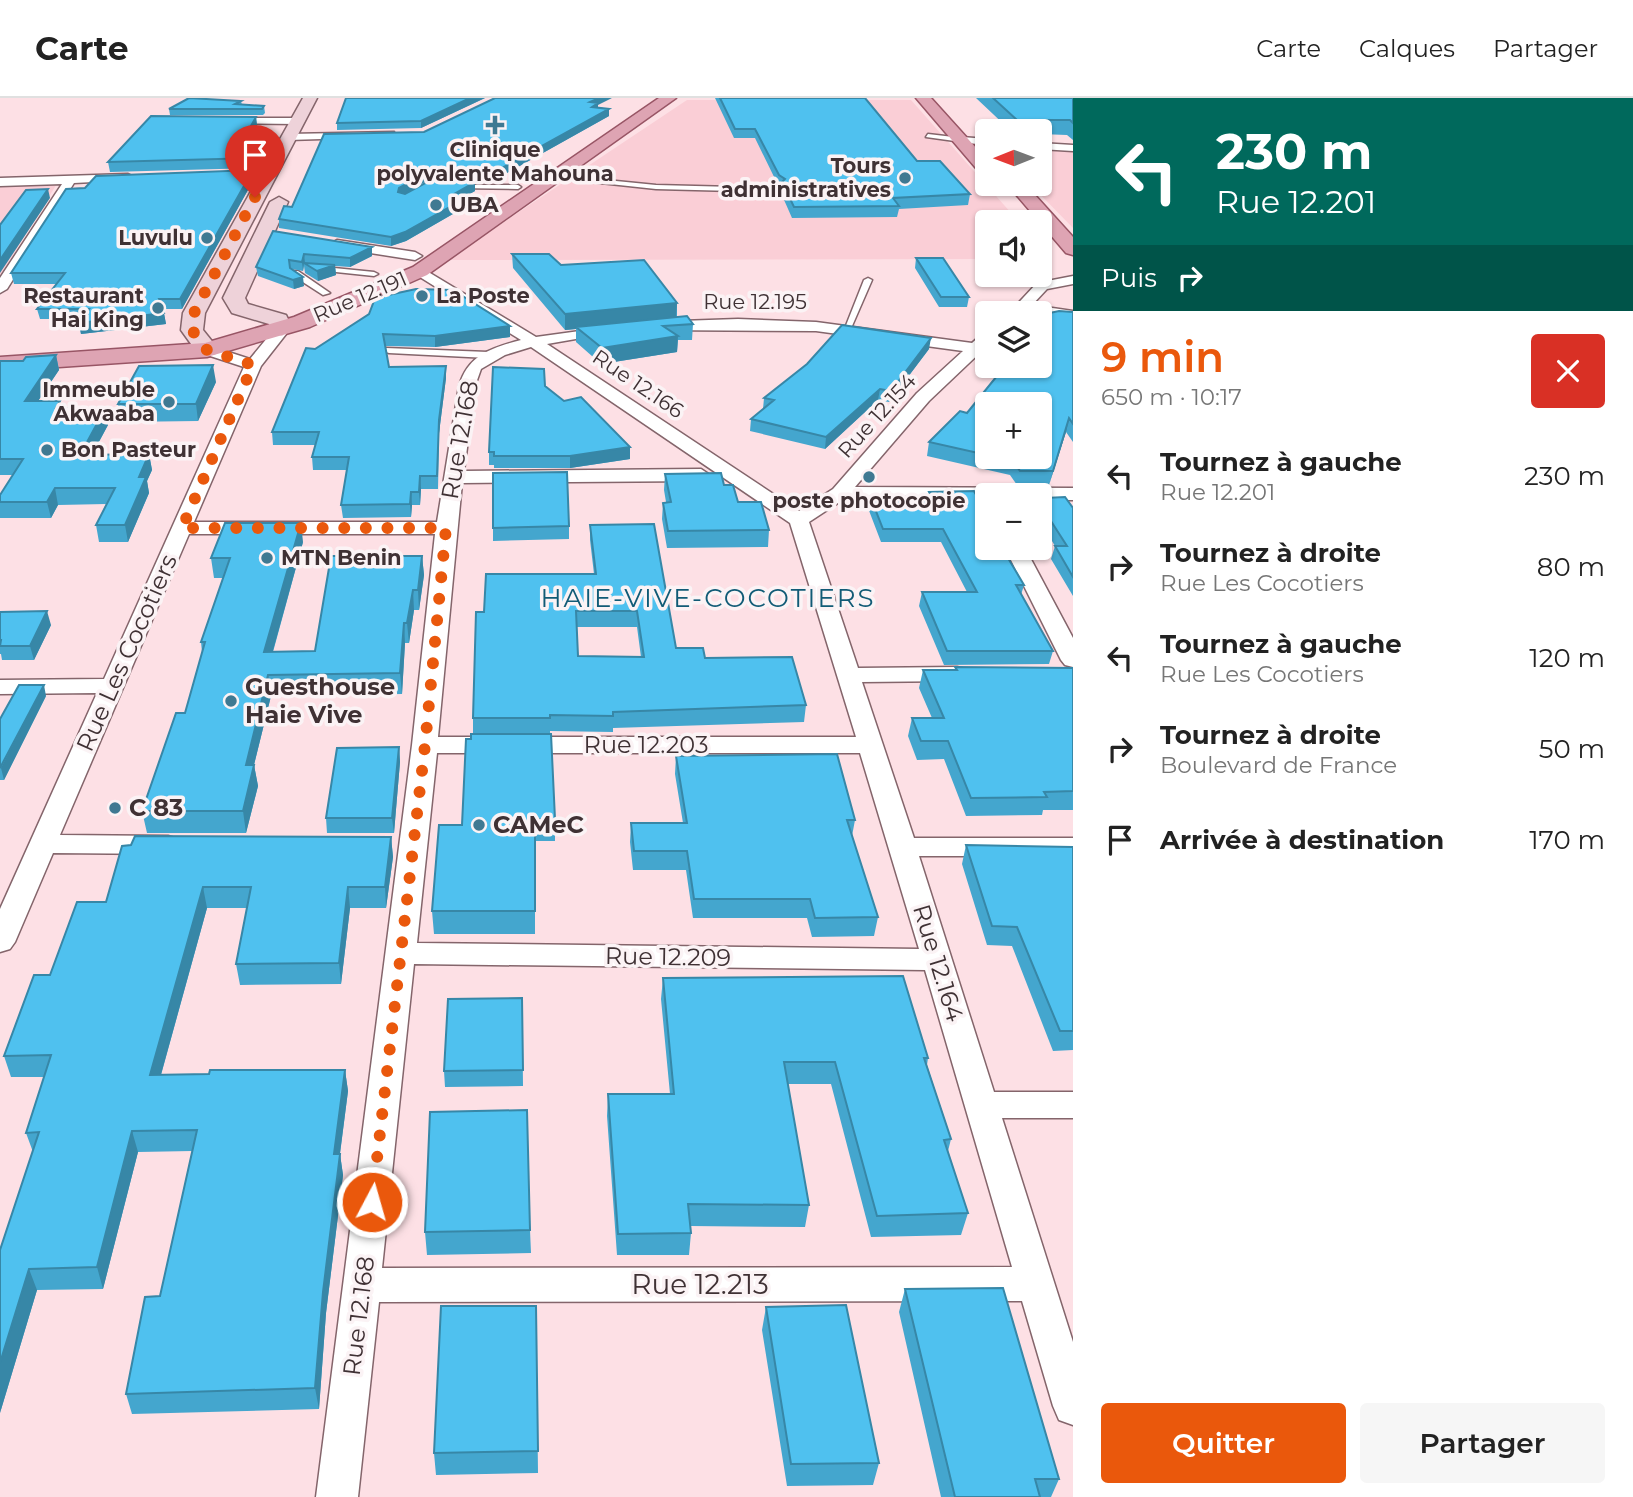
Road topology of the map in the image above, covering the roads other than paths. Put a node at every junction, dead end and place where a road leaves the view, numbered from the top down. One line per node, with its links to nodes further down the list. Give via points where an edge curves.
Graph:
1 (310, 98): 8 (street)
2 (330, 98): 10 (street)
3 (652, 98): 24 (main road, Rue 12.191)
4 (669, 98): 18 (main road, Rue 12.191)
5 (923, 98): 13 (main road)
6 (936, 98): 12 (main road)
7 (205, 121): 8 (street)
8 (292, 129): 10 (street); 51 (street, via 261,174 194,313)
9 (400, 134): 10 (street)
10 (312, 135): 17 (street)
11 (928, 136): 14 (lane)
12 (975, 140)
13 (975, 141)
14 (975, 143)
15 (1052, 147): 16 (street)
16 (1073, 148)
17 (302, 154)
18 (556, 177): 25 (lane, via 640,186); 32 (main road, Rue 12.191)
19 (136, 178): 20 (street)
20 (70, 180): 21 (street); 43 (street)
21 (0, 182)
22 (286, 185): 46 (street, via 273,233 234,298 240,308)
23 (441, 186): 24 (lane)
24 (518, 187): 32 (main road, Rue 12.191)
25 (778, 190)
26 (1008, 196): 28 (main road)
27 (1027, 196): 31 (main road)
28 (1021, 210)
29 (320, 241): 32 (street, Rue 12.166)
30 (1052, 248): 34 (main road)
31 (1073, 249)
32 (418, 263): 36 (main road, Rue 12.191); 40 (main road, Rue 12.191); 41 (street, Rue 12.166)
33 (308, 268): 36 (lane)
34 (1067, 269)
35 (295, 273): 44 (lane)
36 (374, 274): 44 (main road, Rue 12.191)
37 (868, 280): 49 (lane)
38 (1073, 280): 39 (street)
39 (1052, 282)
40 (393, 285): 41 (street); 50 (main road, Rue 12.191)
41 (450, 287): 52 (street, Rue 12.166)
42 (1042, 287): 45 (street)
43 (0, 289)
44 (326, 293): 46 (main road, Rue 12.191)
45 (1028, 301)
46 (254, 313): 50 (street, via 278,320); 51 (main road, Rue 12.191)
47 (1052, 314): 48 (street)
48 (1073, 316)
49 (848, 326): 52 (street, Rue 12.195, via 723,322 636,326); 53 (street, Rue 12.195)
50 (282, 329): 55 (main road, Rue 12.191); 60 (street, Rue Les Cocotiers)
51 (192, 330): 55 (street); 57 (main road)
52 (534, 342): 58 (street, Rue 12.168); 61 (street, Rue 12.166)
53 (975, 342)
54 (975, 349): 63 (street, Rue 12.154, via 923,397)
55 (207, 350): 59 (main road, Rue 12.191); 60 (street)
56 (389, 350): 58 (lane)
57 (0, 351)
58 (488, 355): 62 (street, Rue 12.168, via 473,367 467,386)
59 (0, 364)
60 (253, 365): 68 (street, Rue Les Cocotiers)
61 (735, 475): 62 (street); 67 (street, Rue 12.166)
62 (452, 477): 69 (street, Rue 12.168)
63 (840, 493): 64 (street); 67 (street, Rue 12.154)
64 (975, 494)
65 (1052, 494): 66 (street)
66 (1073, 494)
67 (799, 520): 73 (street, Rue 12.164)
68 (182, 528): 69 (street); 74 (street, Rue Les Cocotiers)
69 (446, 528): 76 (street, Rue 12.168)
70 (1020, 560): 71 (street)
71 (1068, 669)
72 (980, 674): 73 (street)
73 (847, 675): 77 (street, Rue 12.164)
74 (112, 686): 75 (street); 78 (street, Rue Les Cocotiers)
75 (0, 687)
76 (425, 745): 77 (street, Rue 12.203); 83 (street, Rue 12.168, via 397,845)
77 (868, 745): 80 (street, Rue 12.164)
78 (43, 844): 79 (street); 82 (street, Rue Les Cocotiers)
79 (193, 845)
80 (903, 847): 81 (street); 84 (street, Rue 12.164)
81 (1073, 847)
82 (0, 942)
83 (399, 953): 84 (street, Rue 12.209); 87 (street, Rue 12.168)
84 (937, 960): 85 (street, Rue 12.164)
85 (982, 1105): 86 (street); 88 (street, Rue 12.164)
86 (1073, 1105)
87 (363, 1284): 88 (street, Rue 12.213); 90 (street, Rue 12.168)
88 (1037, 1284): 89 (street, Rue 12.164)
89 (1073, 1406)
90 (337, 1497)

